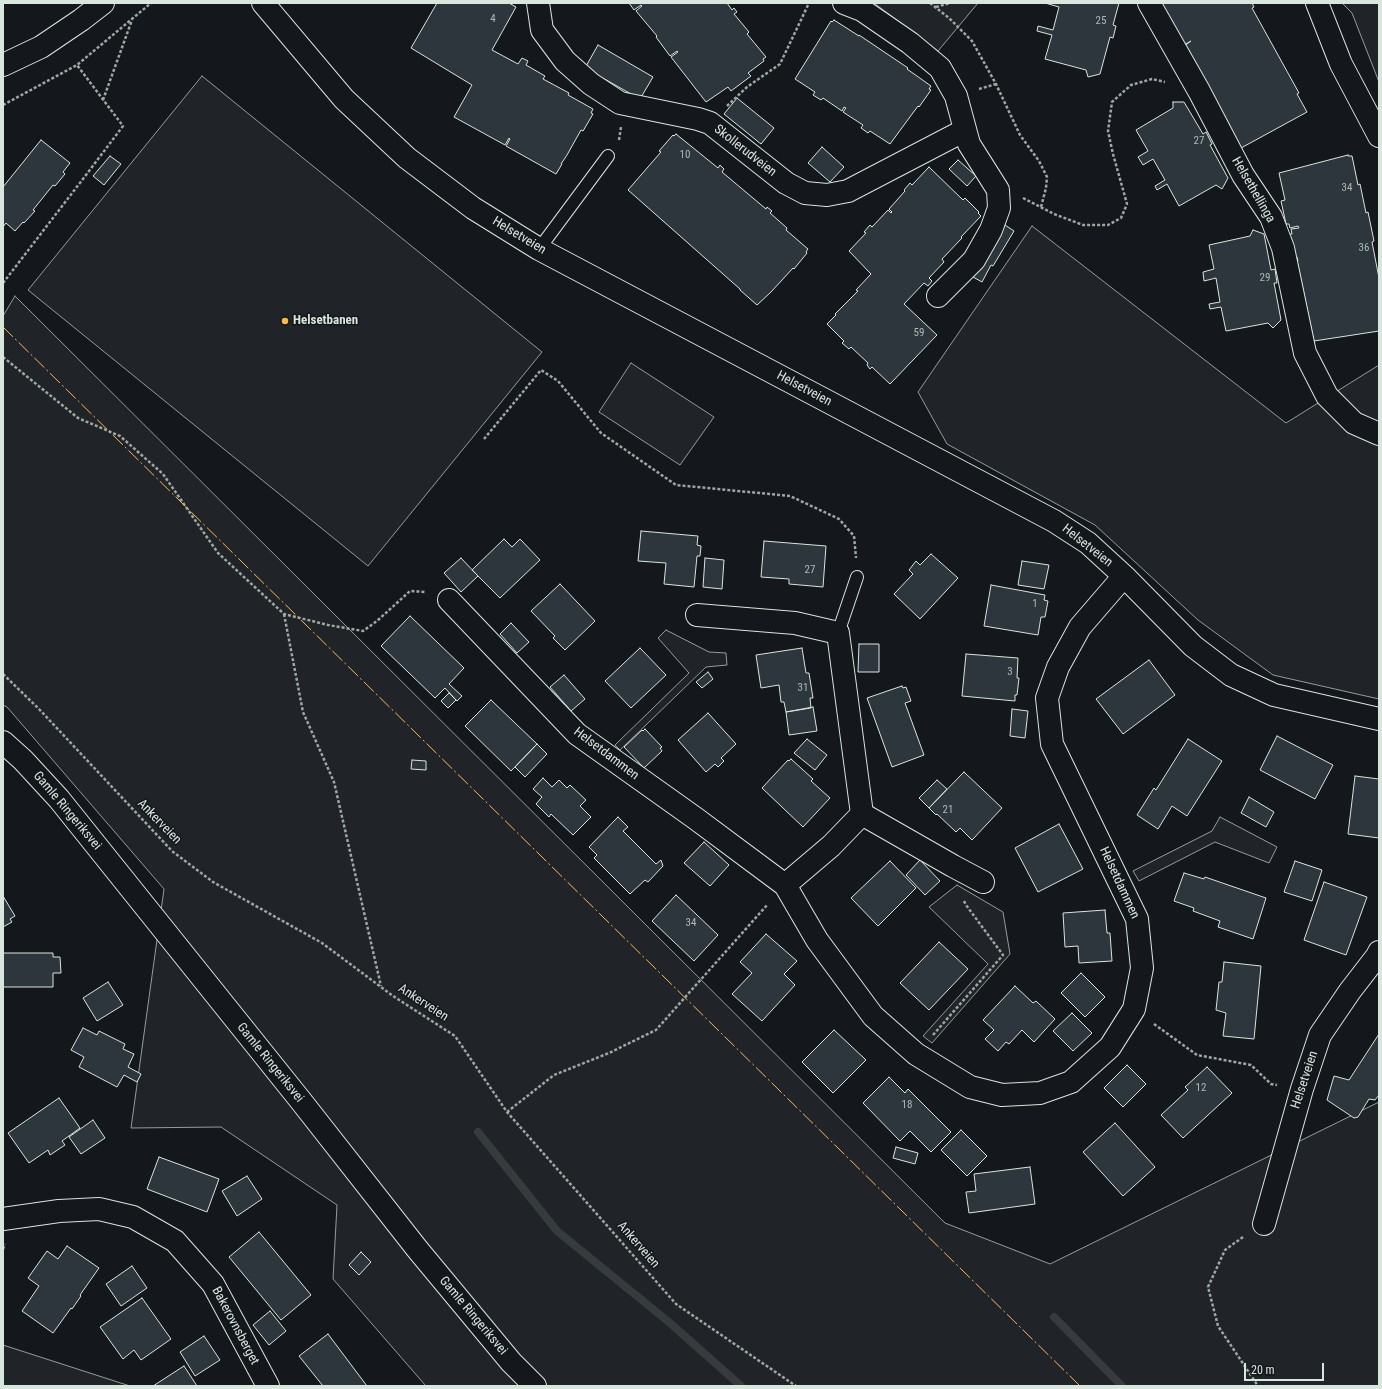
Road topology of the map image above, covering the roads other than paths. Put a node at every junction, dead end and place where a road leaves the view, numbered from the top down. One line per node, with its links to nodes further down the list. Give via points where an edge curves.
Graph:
1 (103, 3): 7 (street, via 41,47)
2 (263, 3): 11 (street, Helsetveien, via 344,99 407,158 473,208)
3 (538, 3): 8 (street, Skollerudveien, via 542,30 565,61 591,84 620,103 710,123 786,183 805,193 826,195 848,191)
4 (844, 3): 8 (street, via 862,10 940,68 956,96)
5 (1149, 3): 13 (street, Helsethellinga, via 1243,175 1271,217 1283,248 1305,353 1327,396 1354,423)
6 (1316, 3): 9 (street, via 1341,64)
7 (3, 65)
8 (965, 130): 12 (street, via 969,144 998,190 999,208 991,230 974,260)
9 (1379, 136)
10 (608, 156): 11 (lane)
11 (539, 248): 14 (street, Helsetveien, via 1054,521 1088,543)
12 (938, 296)
13 (1379, 434)
14 (1124, 576): 19 (street, Helsetveien, via 1192,646 1231,675 1274,695); 23 (street, Helsetdammen, via 1080,627 1058,667 1047,698 1052,744 1137,919 1142,968 1134,1009 1110,1047 1071,1082 1040,1093 1002,1095 970,1087 916,1054 873,1016 817,940)
15 (857, 577): 18 (lane)
16 (449, 600): 23 (street, Helsetdammen, via 577,734)
17 (698, 615): 18 (street, via 795,623)
18 (838, 633): 21 (street)
19 (1379, 719)
20 (3, 742): 28 (street, Gamle Ringeriksvei, via 59,799 418,1250 511,1362)
21 (862, 814): 22 (street); 23 (street, via 831,846)
22 (983, 882)
23 (785, 886)
24 (1379, 952): 26 (street, Helsetveien, via 1320,1035)
25 (3, 1219): 27 (street, Bakerovnsberget, via 59,1211 99,1209 133,1217 175,1242 213,1284)
26 (1264, 1224)
27 (268, 1386)
28 (535, 1386)

